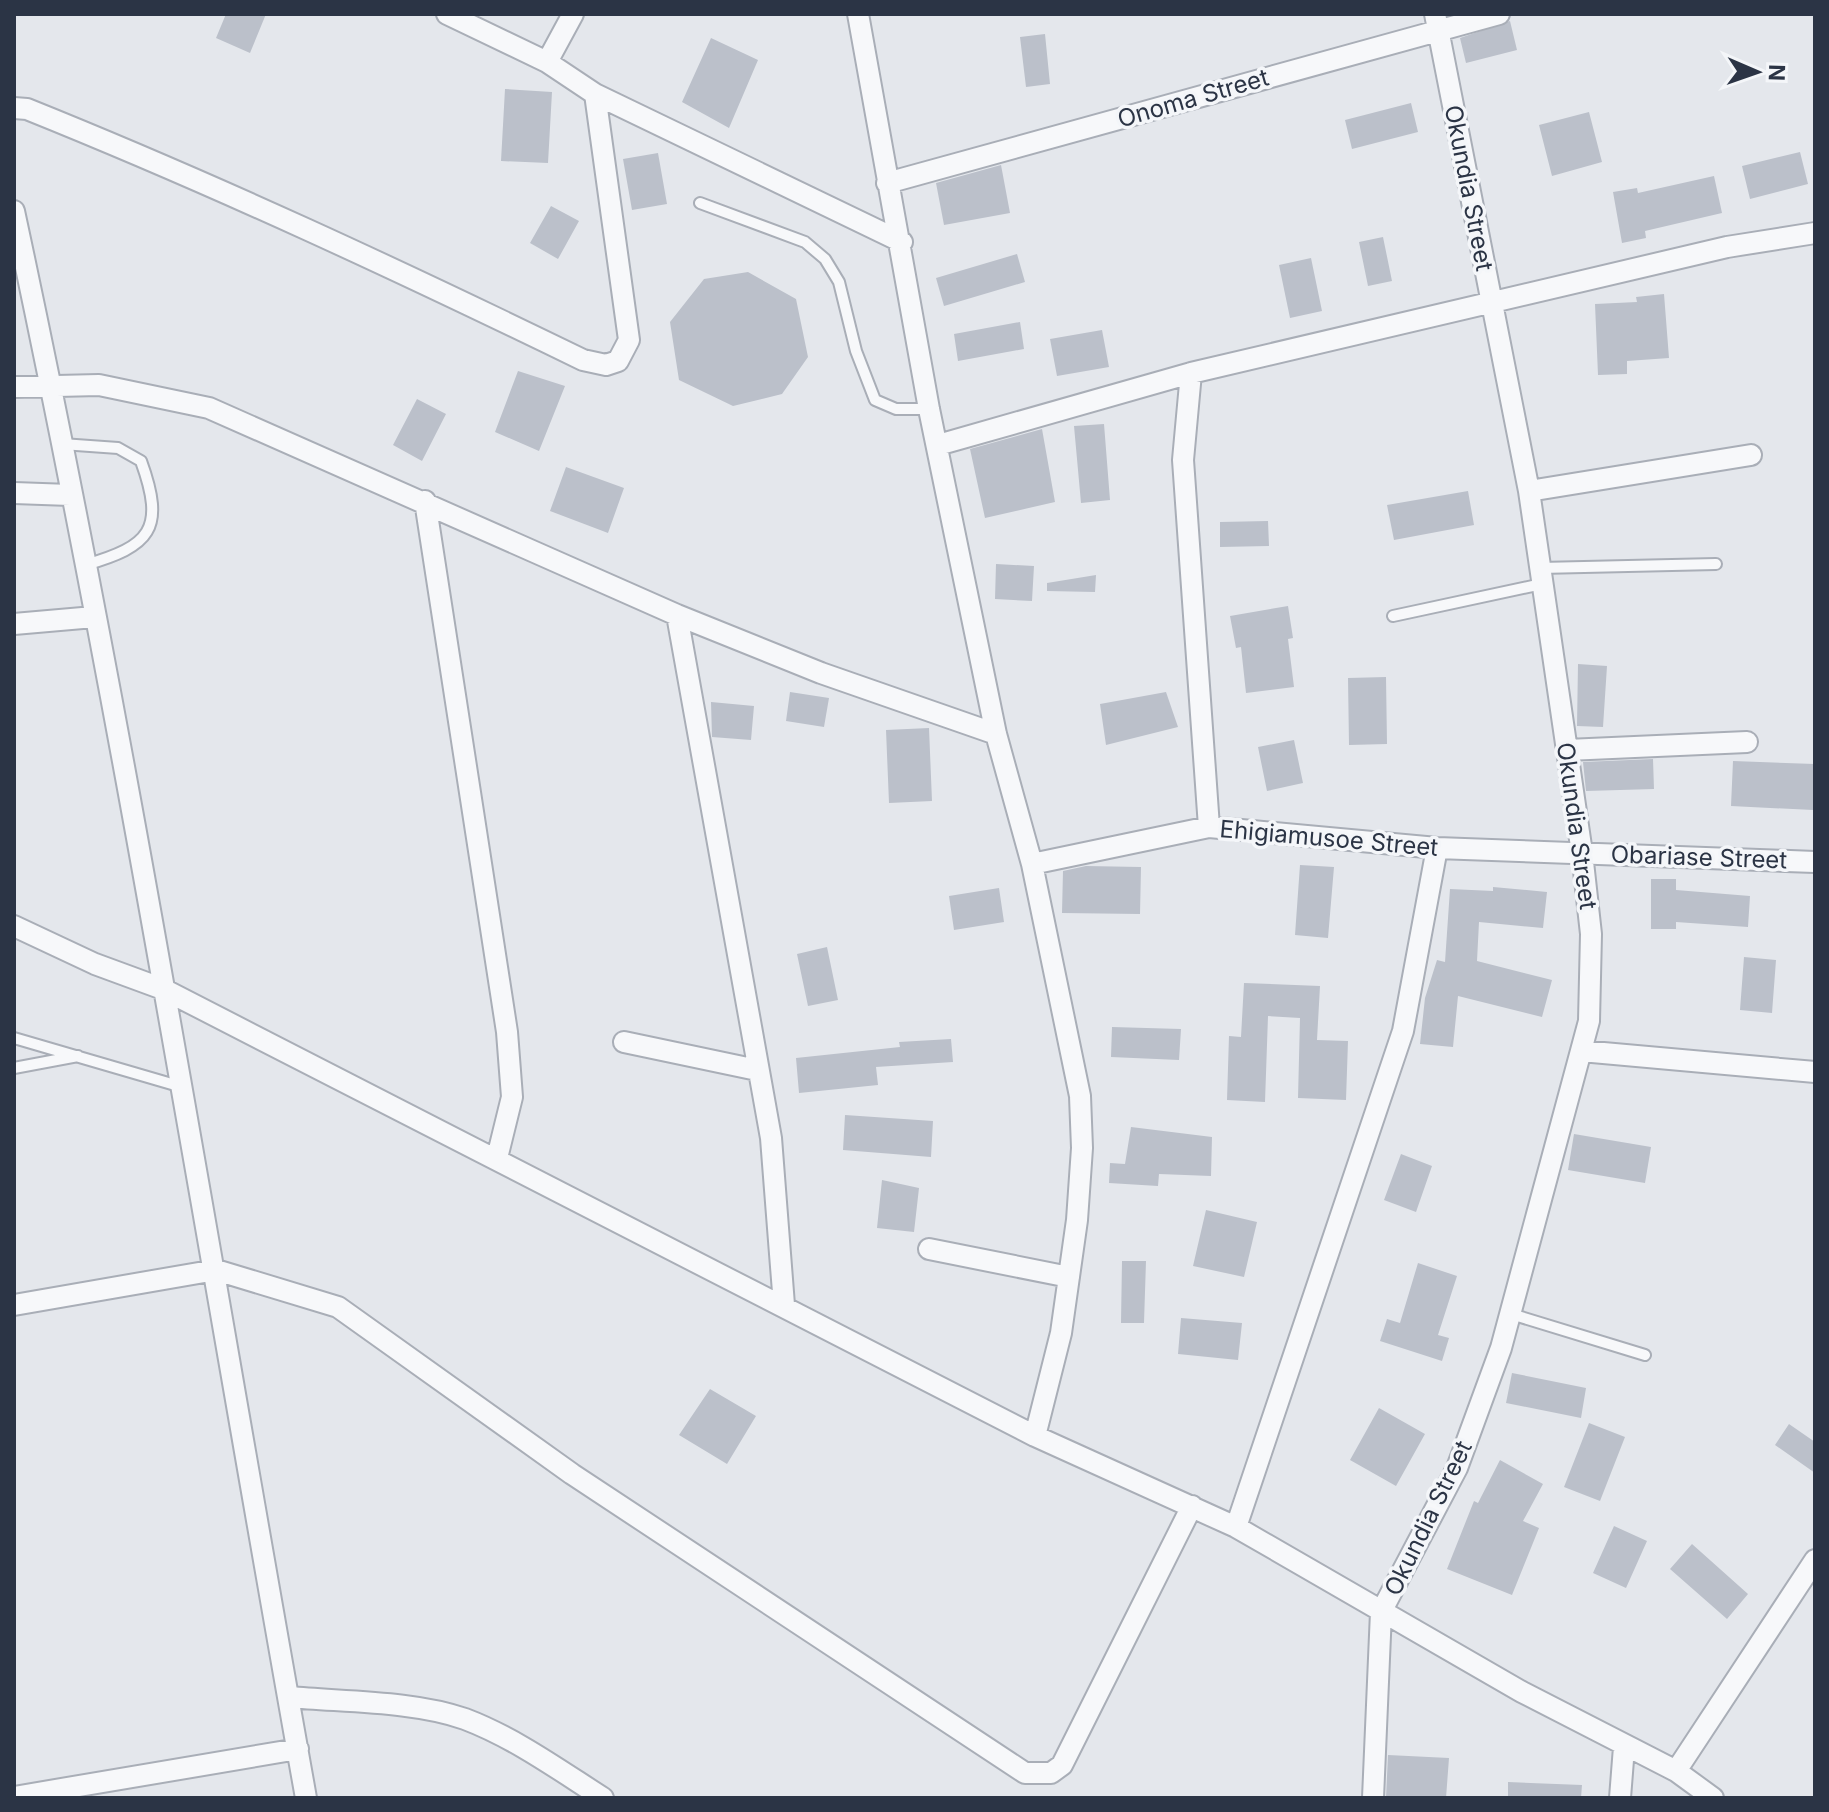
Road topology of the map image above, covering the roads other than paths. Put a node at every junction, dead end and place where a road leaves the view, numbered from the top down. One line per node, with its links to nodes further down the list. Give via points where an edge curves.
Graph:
1 (447, 14): 6 (street)
2 (573, 14): 6 (street)
3 (858, 14): 9 (street)
4 (1499, 14): 5 (street, Onoma Street)
5 (1436, 22): 9 (street, Onoma Street); 14 (street, Okundia Street)
6 (547, 62): 7 (street)
7 (595, 94): 8 (street, via 629,340 618,361 606,365 583,360 393,268 123,148); 13 (street)
8 (14, 108)
9 (887, 183): 13 (street)
10 (700, 203): 18 (lane, via 805,242 825,259 839,282 875,400 896,409)
11 (14, 211): 17 (street)
12 (1815, 233): 14 (street, via 1727,247)
13 (902, 242): 18 (street)
14 (1492, 303): 15 (street); 22 (street, Okundia Street)
15 (1191, 373): 20 (street); 36 (street, via 1183,460)
16 (14, 387): 17 (street)
17 (52, 387): 19 (street); 25 (street, via 99,385 209,408)
18 (929, 409): 20 (street)
19 (60, 444): 24 (street); 27 (lane, via 118,448 141,461 150,485 152,519 145,539 123,554)
20 (938, 445): 33 (street)
21 (1751, 455): 22 (street)
22 (1529, 491): 28 (street, Okundia Street)
23 (14, 493): 24 (street)
24 (70, 495): 27 (street)
25 (425, 501): 29 (street); 51 (street, via 507,1032 512,1097)
26 (1716, 564): 28 (lane)
27 (85, 565): 31 (street)
28 (1541, 576): 30 (lane); 35 (street, Okundia Street)
29 (677, 615): 33 (street, via 821,673); 48 (street)
30 (1393, 616)
31 (94, 617): 32 (street); 42 (street)
32 (14, 624)
33 (996, 734): 40 (street)
34 (1747, 742): 35 (street)
35 (1567, 750): 38 (street, Okundia Street)
36 (1209, 827): 37 (street, Ehigiamusoe Street); 40 (street, Ehigiamusoe Street)
37 (1437, 848): 38 (street, Ehigiamusoe Street); 61 (street, via 1403,1031)
38 (1582, 853): 39 (street, Obariase Street); 45 (street, Okundia Street, via 1591,934 1589,1021)
39 (1815, 862)
40 (1032, 864): 54 (street, via 1080,1096 1082,1148)
41 (14, 926): 42 (street)
42 (163, 989): 50 (street); 51 (street)
43 (14, 1038): 46 (lane)
44 (624, 1042): 48 (street)
45 (1581, 1051): 49 (street); 57 (street, Okundia Street)
46 (80, 1056): 47 (lane); 50 (lane)
47 (14, 1068)
48 (757, 1070): 56 (street, via 771,1138)
49 (1815, 1072)
50 (182, 1087): 53 (street)
51 (497, 1158): 56 (street)
52 (929, 1249): 54 (street)
53 (216, 1270): 55 (street); 60 (street, via 338,1307 572,1474 1025,1773 1051,1773 1062,1765); 64 (street)
54 (1069, 1277): 59 (street)
55 (14, 1305)
56 (784, 1305): 59 (street)
57 (1511, 1314): 58 (lane); 63 (street, Okundia Street, via 1457,1468)
58 (1645, 1355)
59 (1035, 1436): 60 (street)
60 (1192, 1506): 61 (street)
61 (1236, 1527): 63 (street)
62 (1815, 1560): 67 (street)
63 (1381, 1612): 65 (street); 71 (street)
64 (290, 1697): 66 (street); 70 (street, via 464,1719 525,1748)
65 (1624, 1747): 67 (street); 72 (street)
66 (298, 1749): 68 (street); 69 (street)
67 (1676, 1771): 73 (street)
68 (14, 1797)
69 (306, 1798)
70 (603, 1798)
71 (1373, 1798)
72 (1620, 1798)
73 (1713, 1798)

